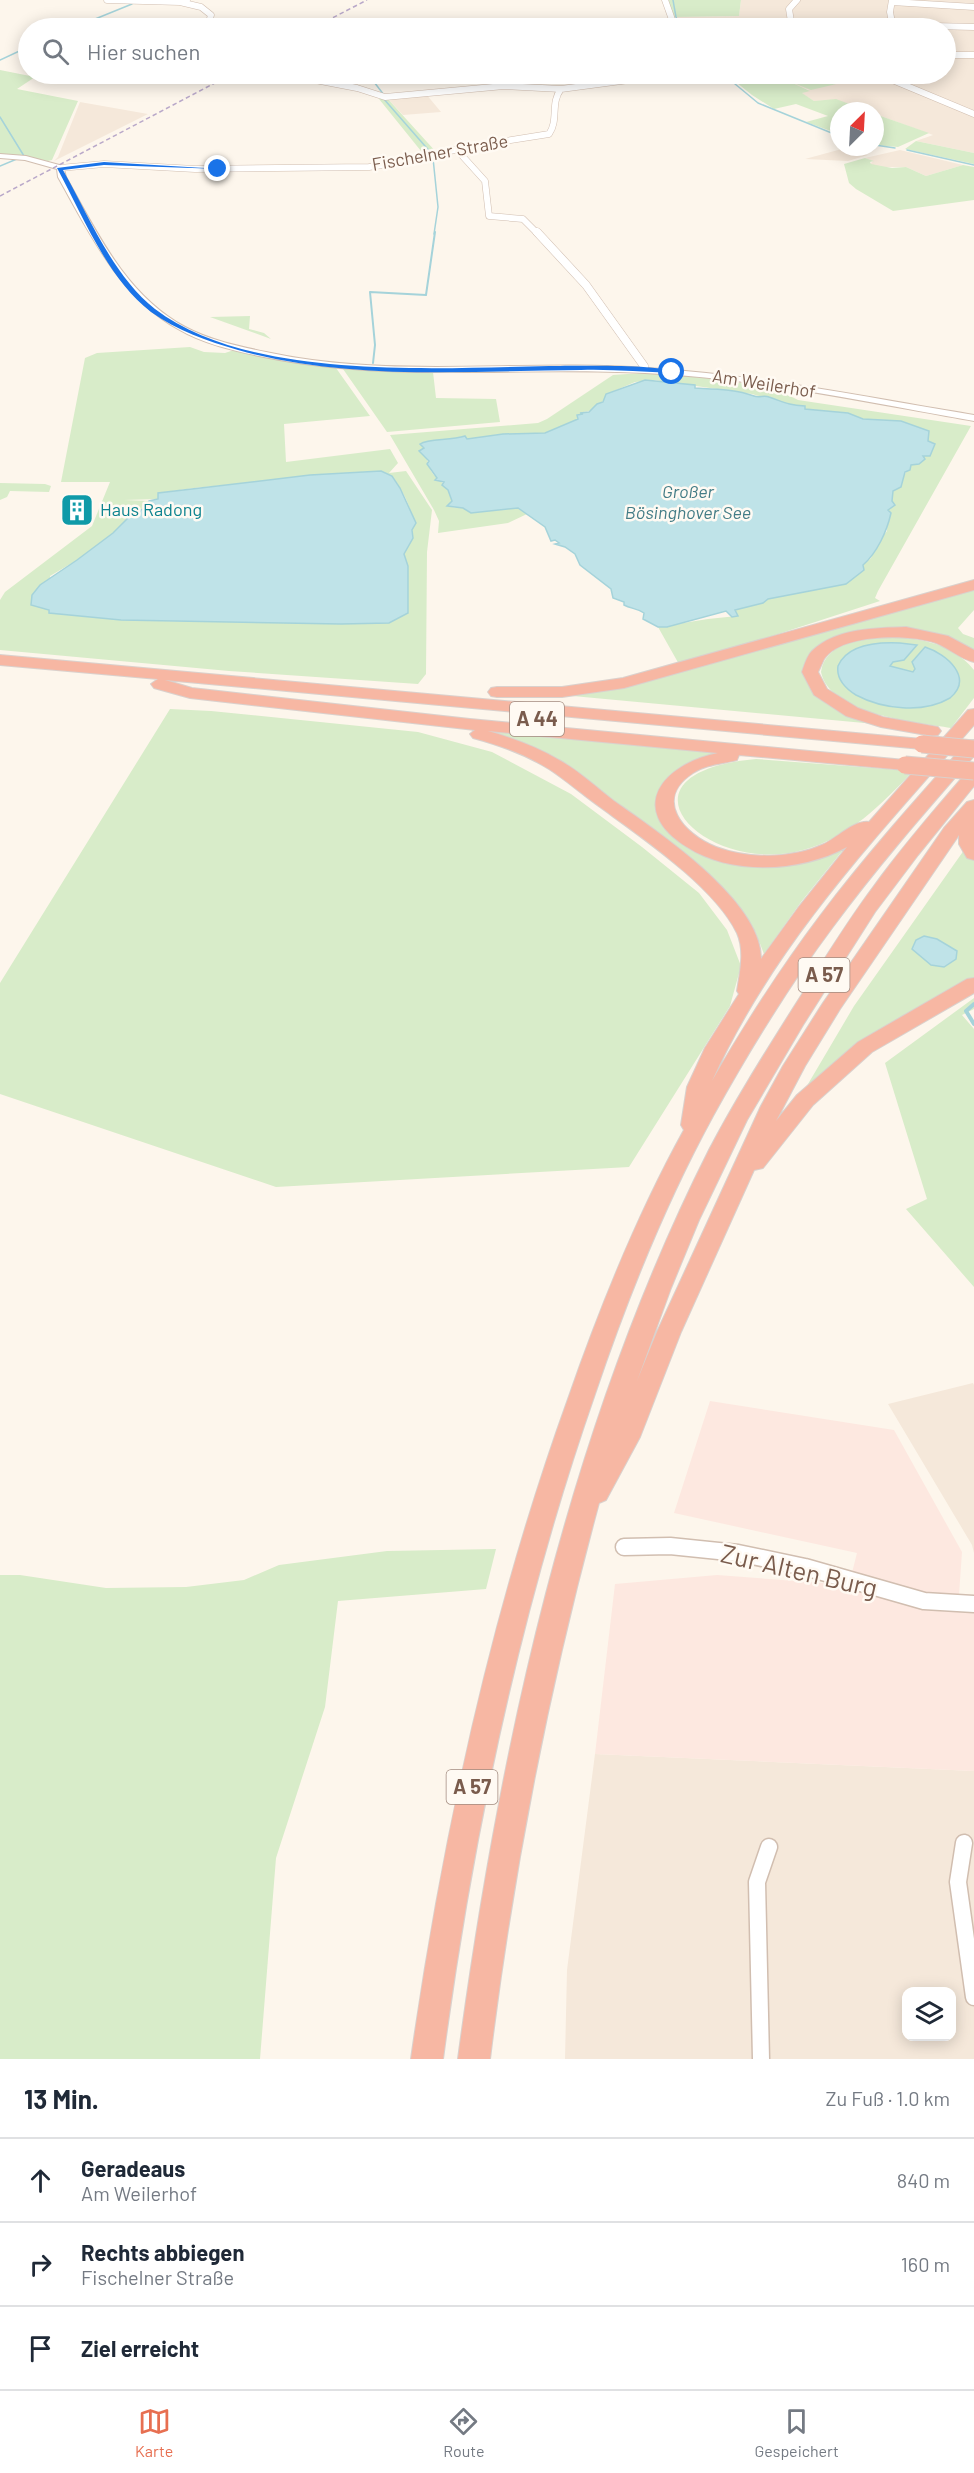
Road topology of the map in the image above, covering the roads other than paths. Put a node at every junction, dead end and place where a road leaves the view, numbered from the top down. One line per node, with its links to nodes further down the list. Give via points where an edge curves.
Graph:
1 (107, 0): 6 (street)
2 (187, 0): 6 (street)
3 (665, 0): 9 (street)
4 (797, 0): 10 (street, via 789,9)
5 (892, 1): 7 (street); 11 (street)
6 (180, 2): 8 (street, via 201,7)
7 (974, 7)
8 (211, 18)
9 (671, 18)
10 (790, 18)
11 (893, 18)
12 (956, 27): 13 (street)
13 (974, 27)
14 (974, 54): 15 (street)
15 (956, 55)
16 (336, 84): 20 (street, via 379,96)
17 (501, 84): 20 (street)
18 (599, 84): 21 (street)
19 (902, 84): 22 (street)
20 (504, 86): 21 (street)
21 (561, 89): 23 (street, Fischelner Straße, via 556,95 554,129 549,134)
22 (974, 114)
23 (457, 150): 25 (street, Fischelner Straße, via 350,168 195,169 104,164); 26 (street, via 485,181 489,216 522,219 551,247 586,285)
24 (0, 156): 25 (street, via 22,158)
25 (60, 170): 27 (street, Am Weilerhof, via 129,286 152,309 180,328 234,348 305,363 378,369 585,368 672,372)
26 (644, 366)
27 (974, 418)
28 (974, 585): 34 (highway, via 624,683 562,692)
29 (974, 657): 38 (highway, via 939,639 883,631 836,641 815,656 812,676 829,699)
30 (0, 660): 32 (highway, A 44)
31 (0, 670): 33 (highway, A 44)
32 (187, 677): 34 (highway, via 282,679); 38 (highway, A 44)
33 (160, 684): 36 (highway, via 190,693); 38 (highway, A 44)
34 (458, 692): 38 (highway)
35 (974, 714): 43 (highway)
36 (399, 717): 40 (highway); 48 (highway, via 477,733 521,748 555,766 649,835 716,893 746,931 751,957)
37 (974, 736): 38 (highway)
38 (921, 745): 39 (highway, A 44, bridge); 40 (highway); 41 (highway, A 44); 42 (highway, bridge)
39 (974, 747): 49 (highway, A 57, via 827,920 760,1019)
40 (808, 756): 43 (highway, via 733,755 688,768 674,778 666,791 664,805 669,820 696,844 718,853 745,859 782,860 812,855 845,841)
41 (974, 759)
42 (974, 773): 51 (highway, A 57, via 854,928 771,1060 721,1150 644,1325 601,1448)
43 (896, 803): 48 (highway, via 825,886)
44 (974, 806): 50 (highway, via 951,832 830,1008 772,1106)
45 (974, 812): 46 (highway, via 967,833)
46 (974, 855)
47 (974, 984): 50 (highway, via 865,1047 805,1100)
48 (746, 998): 49 (highway, via 698,1087)
49 (689, 1141): 57 (highway, A 57, via 607,1327 540,1519 471,1791)
50 (730, 1201): 51 (highway, via 669,1332 627,1437)
51 (579, 1528): 58 (highway, A 57, via 552,1628 515,1799)
52 (624, 1547): 53 (street, Zur Alten Burg, via 665,1545 738,1552 926,1601)
53 (974, 1604)
54 (964, 1843): 56 (street, via 958,1882)
55 (769, 1847): 59 (street, via 757,1882)
56 (974, 1997)
57 (428, 2059)
58 (474, 2059)
59 (761, 2059)

